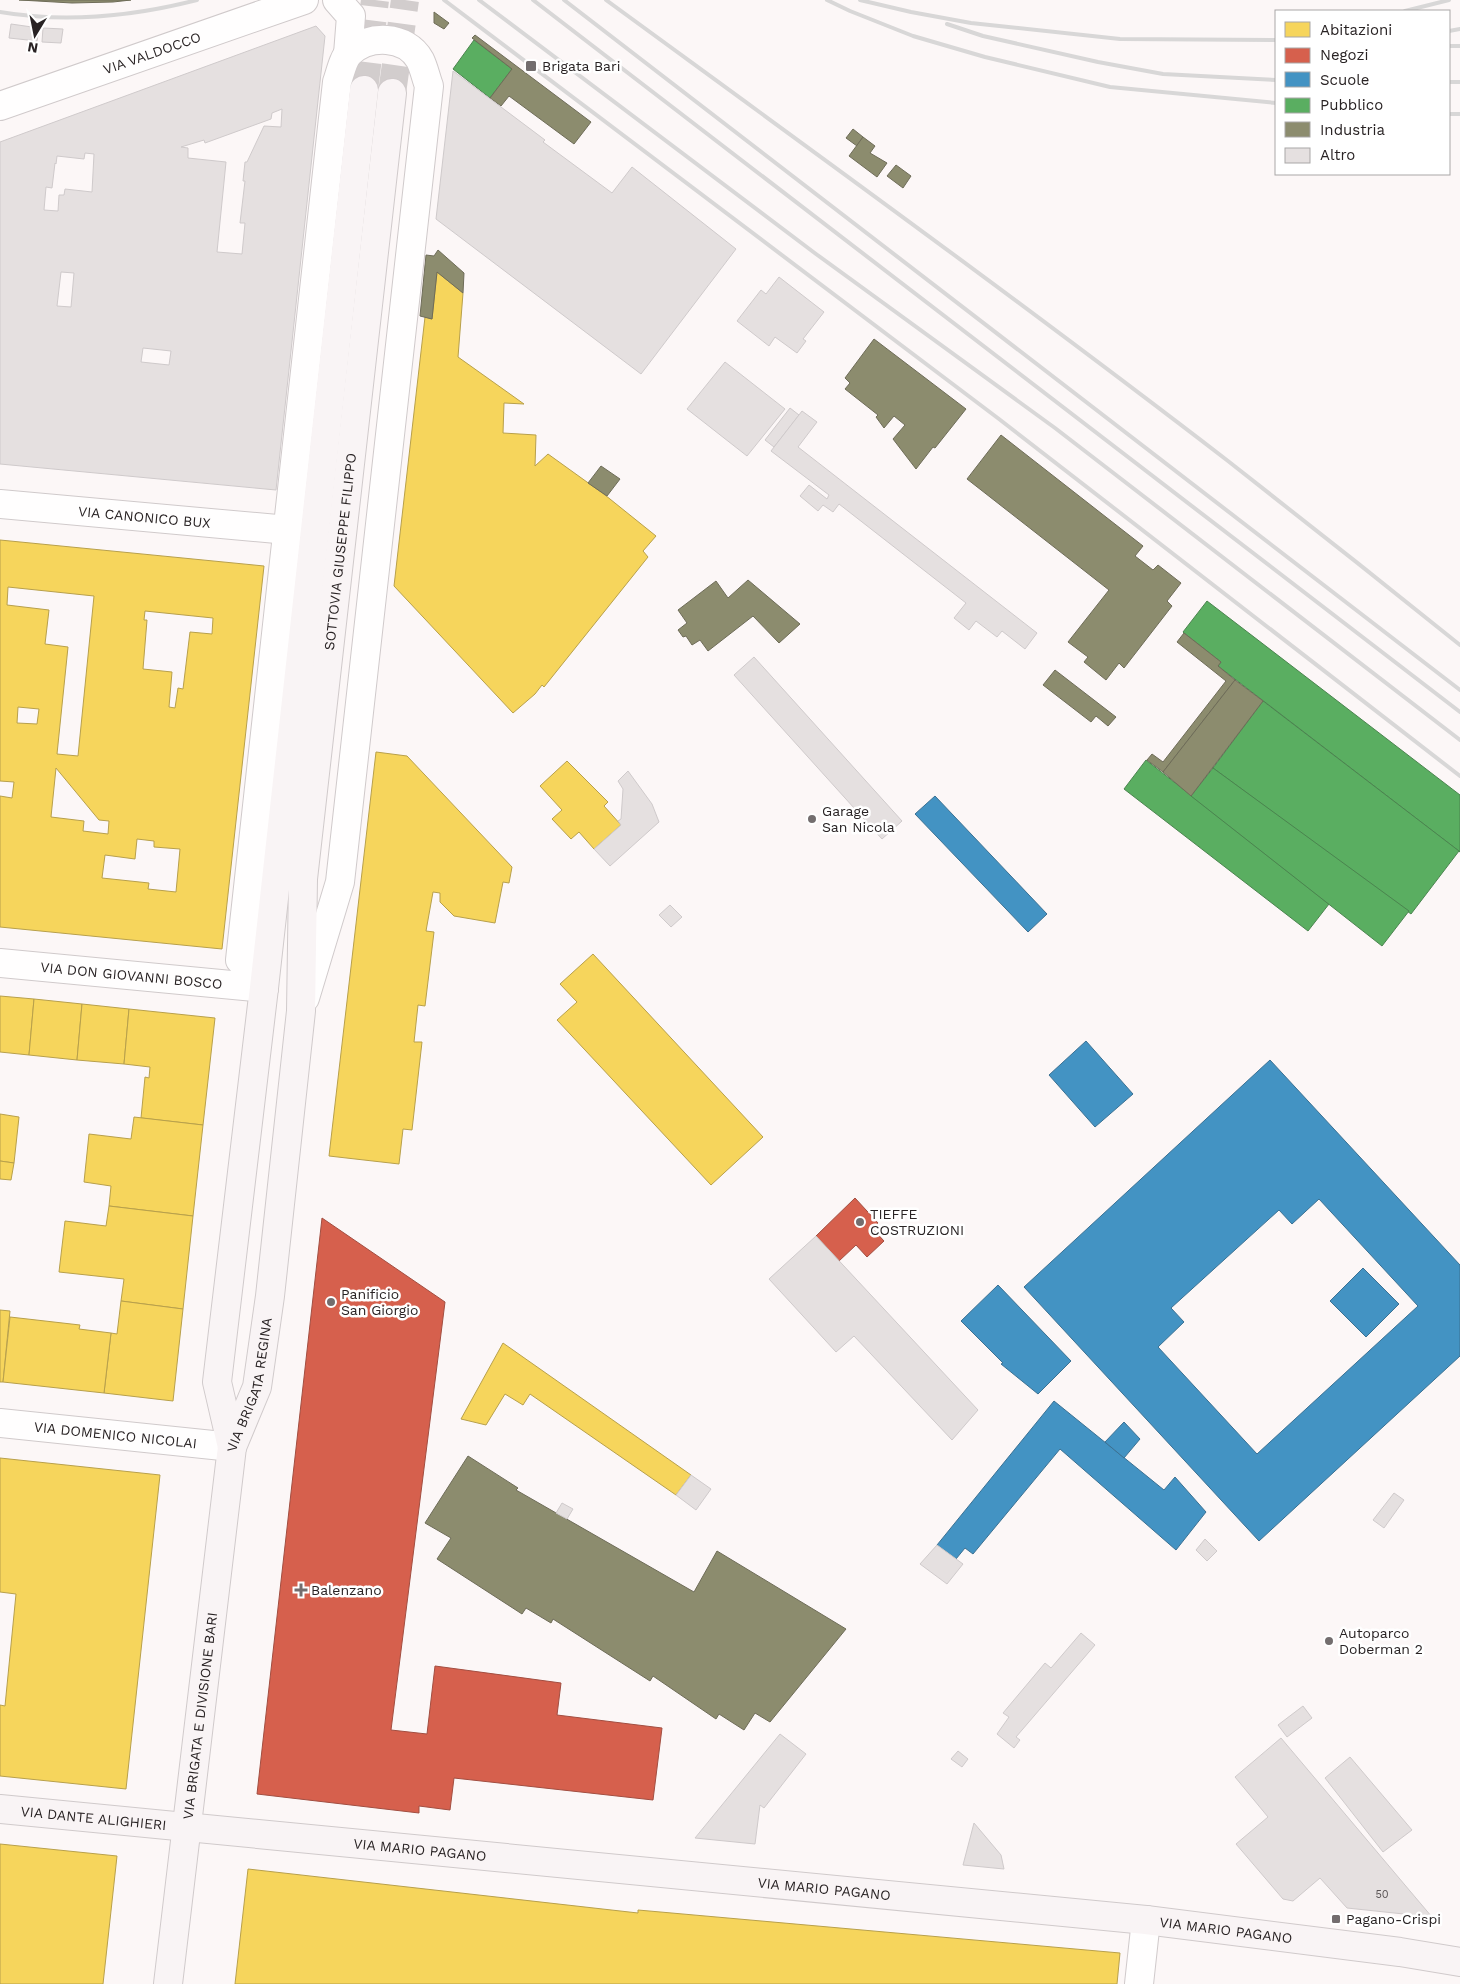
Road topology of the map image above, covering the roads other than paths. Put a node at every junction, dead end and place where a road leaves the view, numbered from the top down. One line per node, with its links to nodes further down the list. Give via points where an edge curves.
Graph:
1 (304, 0): 6 (street, VIA VALDOCCO)
2 (337, 0): 3 (street, via 352,16)
3 (348, 54): 8 (street, via 337,82); 11 (street, via 365,43 386,39 407,46 420,60 429,86 340,882)
4 (364, 90): 10 (main road, SOTTOVIA GIUSEPPE FILIPPO)
5 (392, 93): 11 (main road, SOTTOVIA GIUSEPPE FILIPPO, via 303,878)
6 (0, 106)
7 (0, 504): 8 (street, VIA CANONICO BUX)
8 (288, 530): 10 (street, via 240,960)
9 (0, 962): 10 (street, VIA DON GIOVANNI BOSCO)
10 (264, 988): 13 (main road, VIA BRIGATA REGINA, via 217,1382)
11 (301, 1011): 13 (main road, VIA BRIGATA REGINA, via 257,1387)
12 (0, 1423): 13 (street, VIA DOMENICO NICOLAI)
13 (232, 1447): 15 (main road, VIA BRIGATA E DIVISIONE BARI)
14 (0, 1809): 15 (main road, VIA DANTE ALIGHIERI)
15 (187, 1826): 16 (main road, VIA MARIO PAGANO); 18 (main road, VIA BRIGATA E DIVISIONE BARI)
16 (1146, 1920): 17 (main road, VIA MARIO PAGANO); 19 (street)
17 (1460, 1962)
18 (168, 1984)
19 (1139, 1984)

